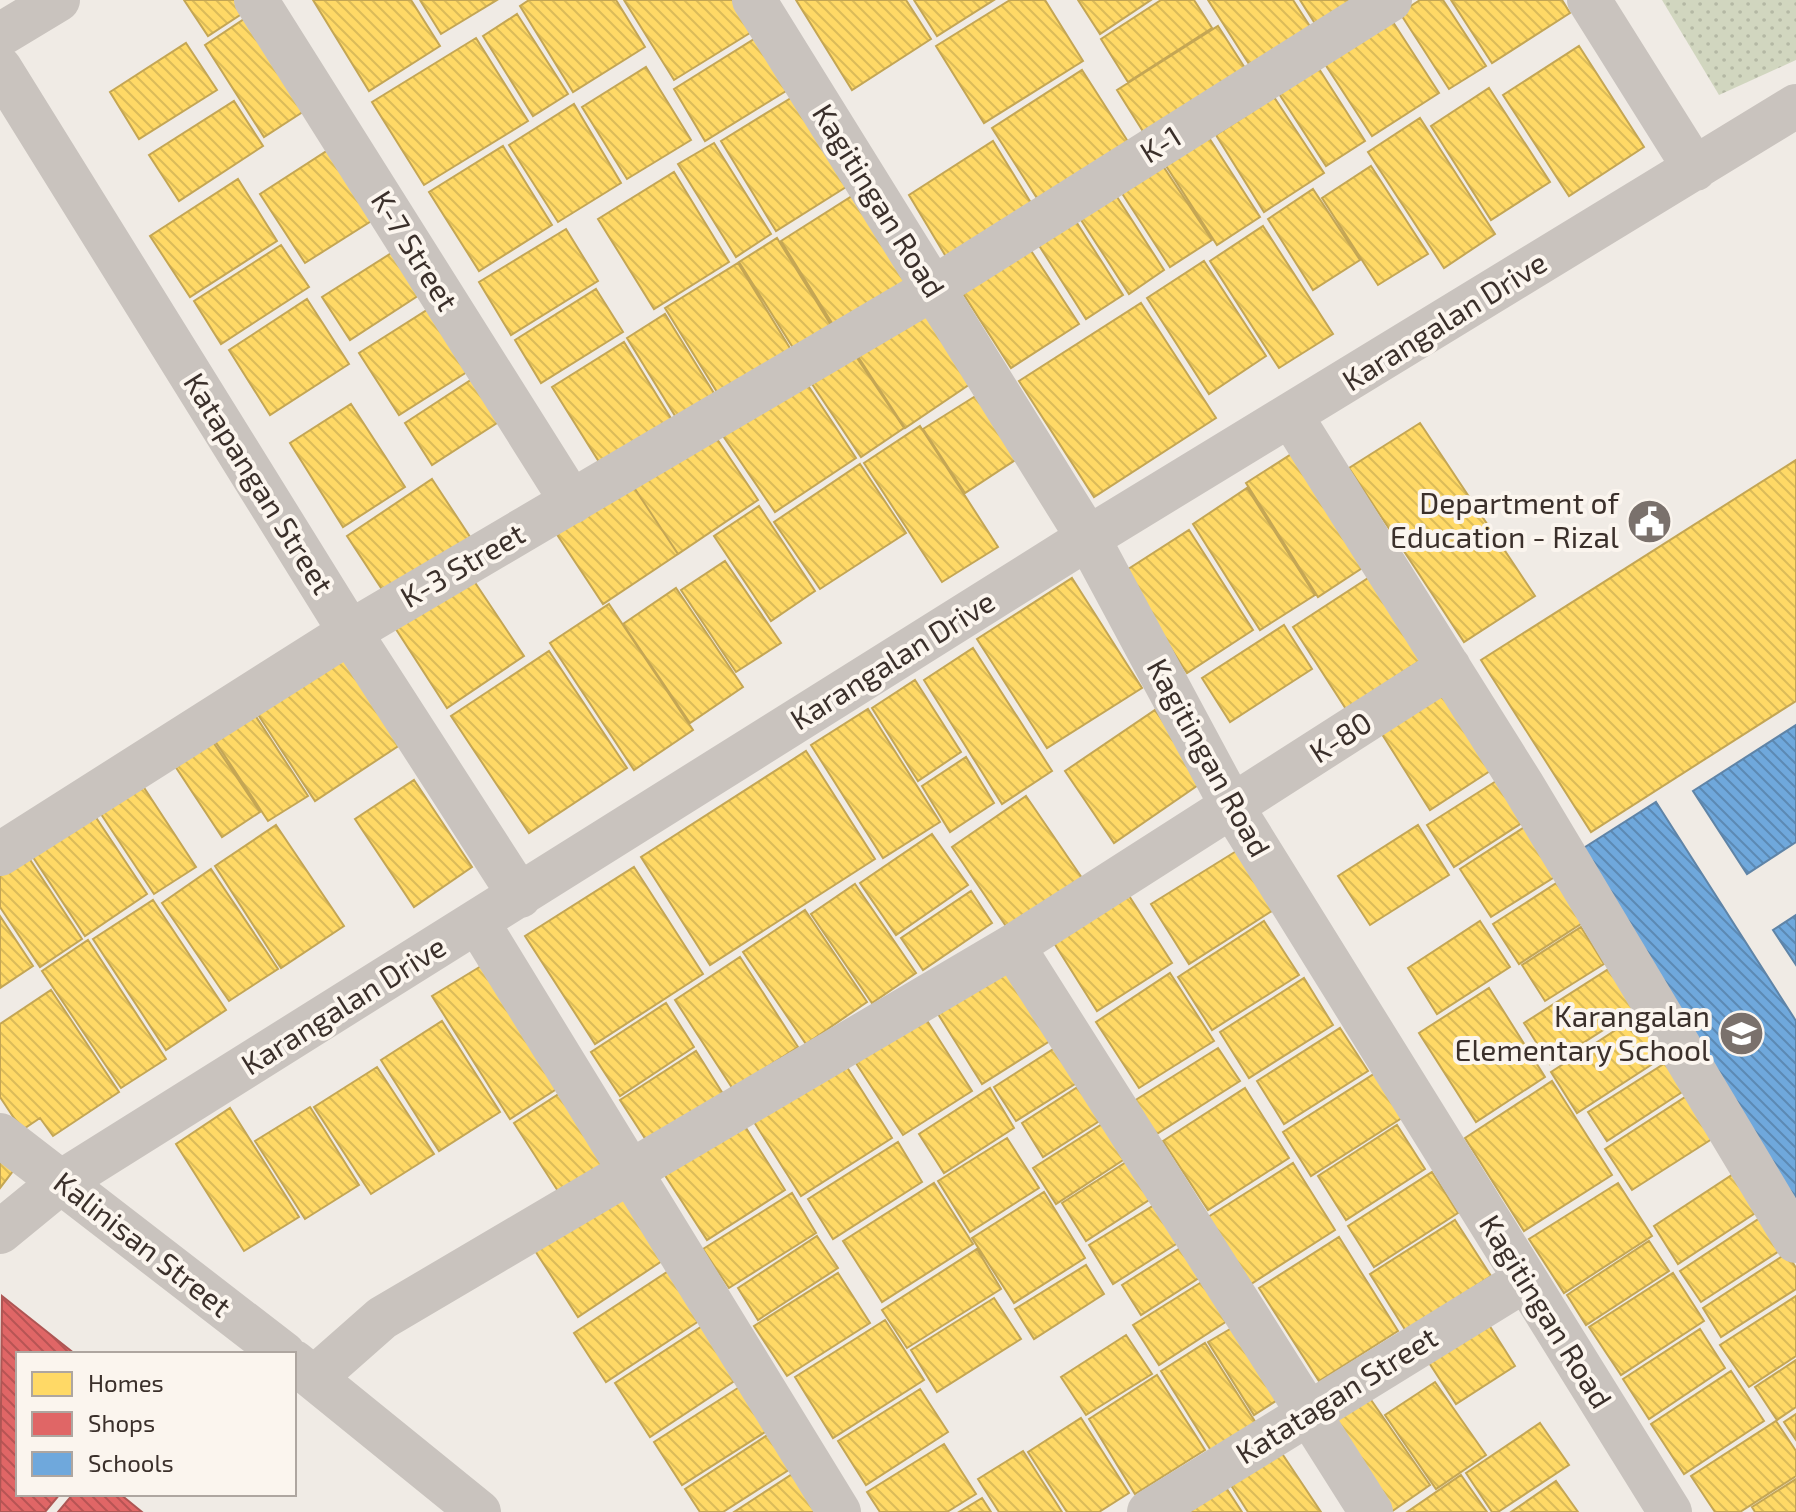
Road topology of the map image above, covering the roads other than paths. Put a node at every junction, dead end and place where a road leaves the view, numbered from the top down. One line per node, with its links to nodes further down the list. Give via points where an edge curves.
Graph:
1 (58, 0): 6 (street)
2 (256, 0): 12 (street, K-7 Street)
3 (754, 0): 10 (street, Kagitingan Road)
4 (1390, 0): 10 (street, K-1)
5 (1589, 0): 9 (street)
6 (0, 35)
7 (0, 68): 14 (street, Katapangan Street)
8 (1796, 106): 9 (street, Karangalan Drive)
9 (1695, 169): 11 (street, Karangalan Drive)
10 (932, 289): 12 (street, K-3 Street); 13 (street, Kagitingan Road)
11 (1291, 416): 13 (street, Karangalan Drive); 15 (street)
12 (572, 502): 14 (street, K-3 Street)
13 (1088, 538): 16 (street, Kagitingan Road); 18 (street, Karangalan Drive)
14 (350, 632): 17 (street, K-3 Street); 18 (street, Katapangan Street)
15 (1449, 667): 16 (street, K-80); 25 (street)
16 (1233, 808): 20 (street, K-80); 26 (street, Kagitingan Road)
17 (0, 854)
18 (520, 896): 19 (street, Karangalan Drive)
19 (478, 923): 22 (street); 23 (street, Karangalan Drive)
20 (1013, 946): 22 (street, K-80); 29 (street)
21 (0, 1135): 23 (street, Kalinisan Street)
22 (632, 1169): 28 (street, K-80); 32 (street)
23 (61, 1182): 24 (street, Karangalan Drive); 27 (street, Kalinisan Street)
24 (0, 1232)
25 (1796, 1241)
26 (1525, 1280): 29 (street, Katatagan Street); 30 (street, Kagitingan Road)
27 (280, 1352)
28 (297, 1365): 31 (street, Kalinisan Street)
29 (1309, 1414): 33 (street, Katatagan Street); 34 (street)
30 (1664, 1510)
31 (479, 1512)
32 (839, 1512)
33 (1149, 1512)
34 (1371, 1512)

